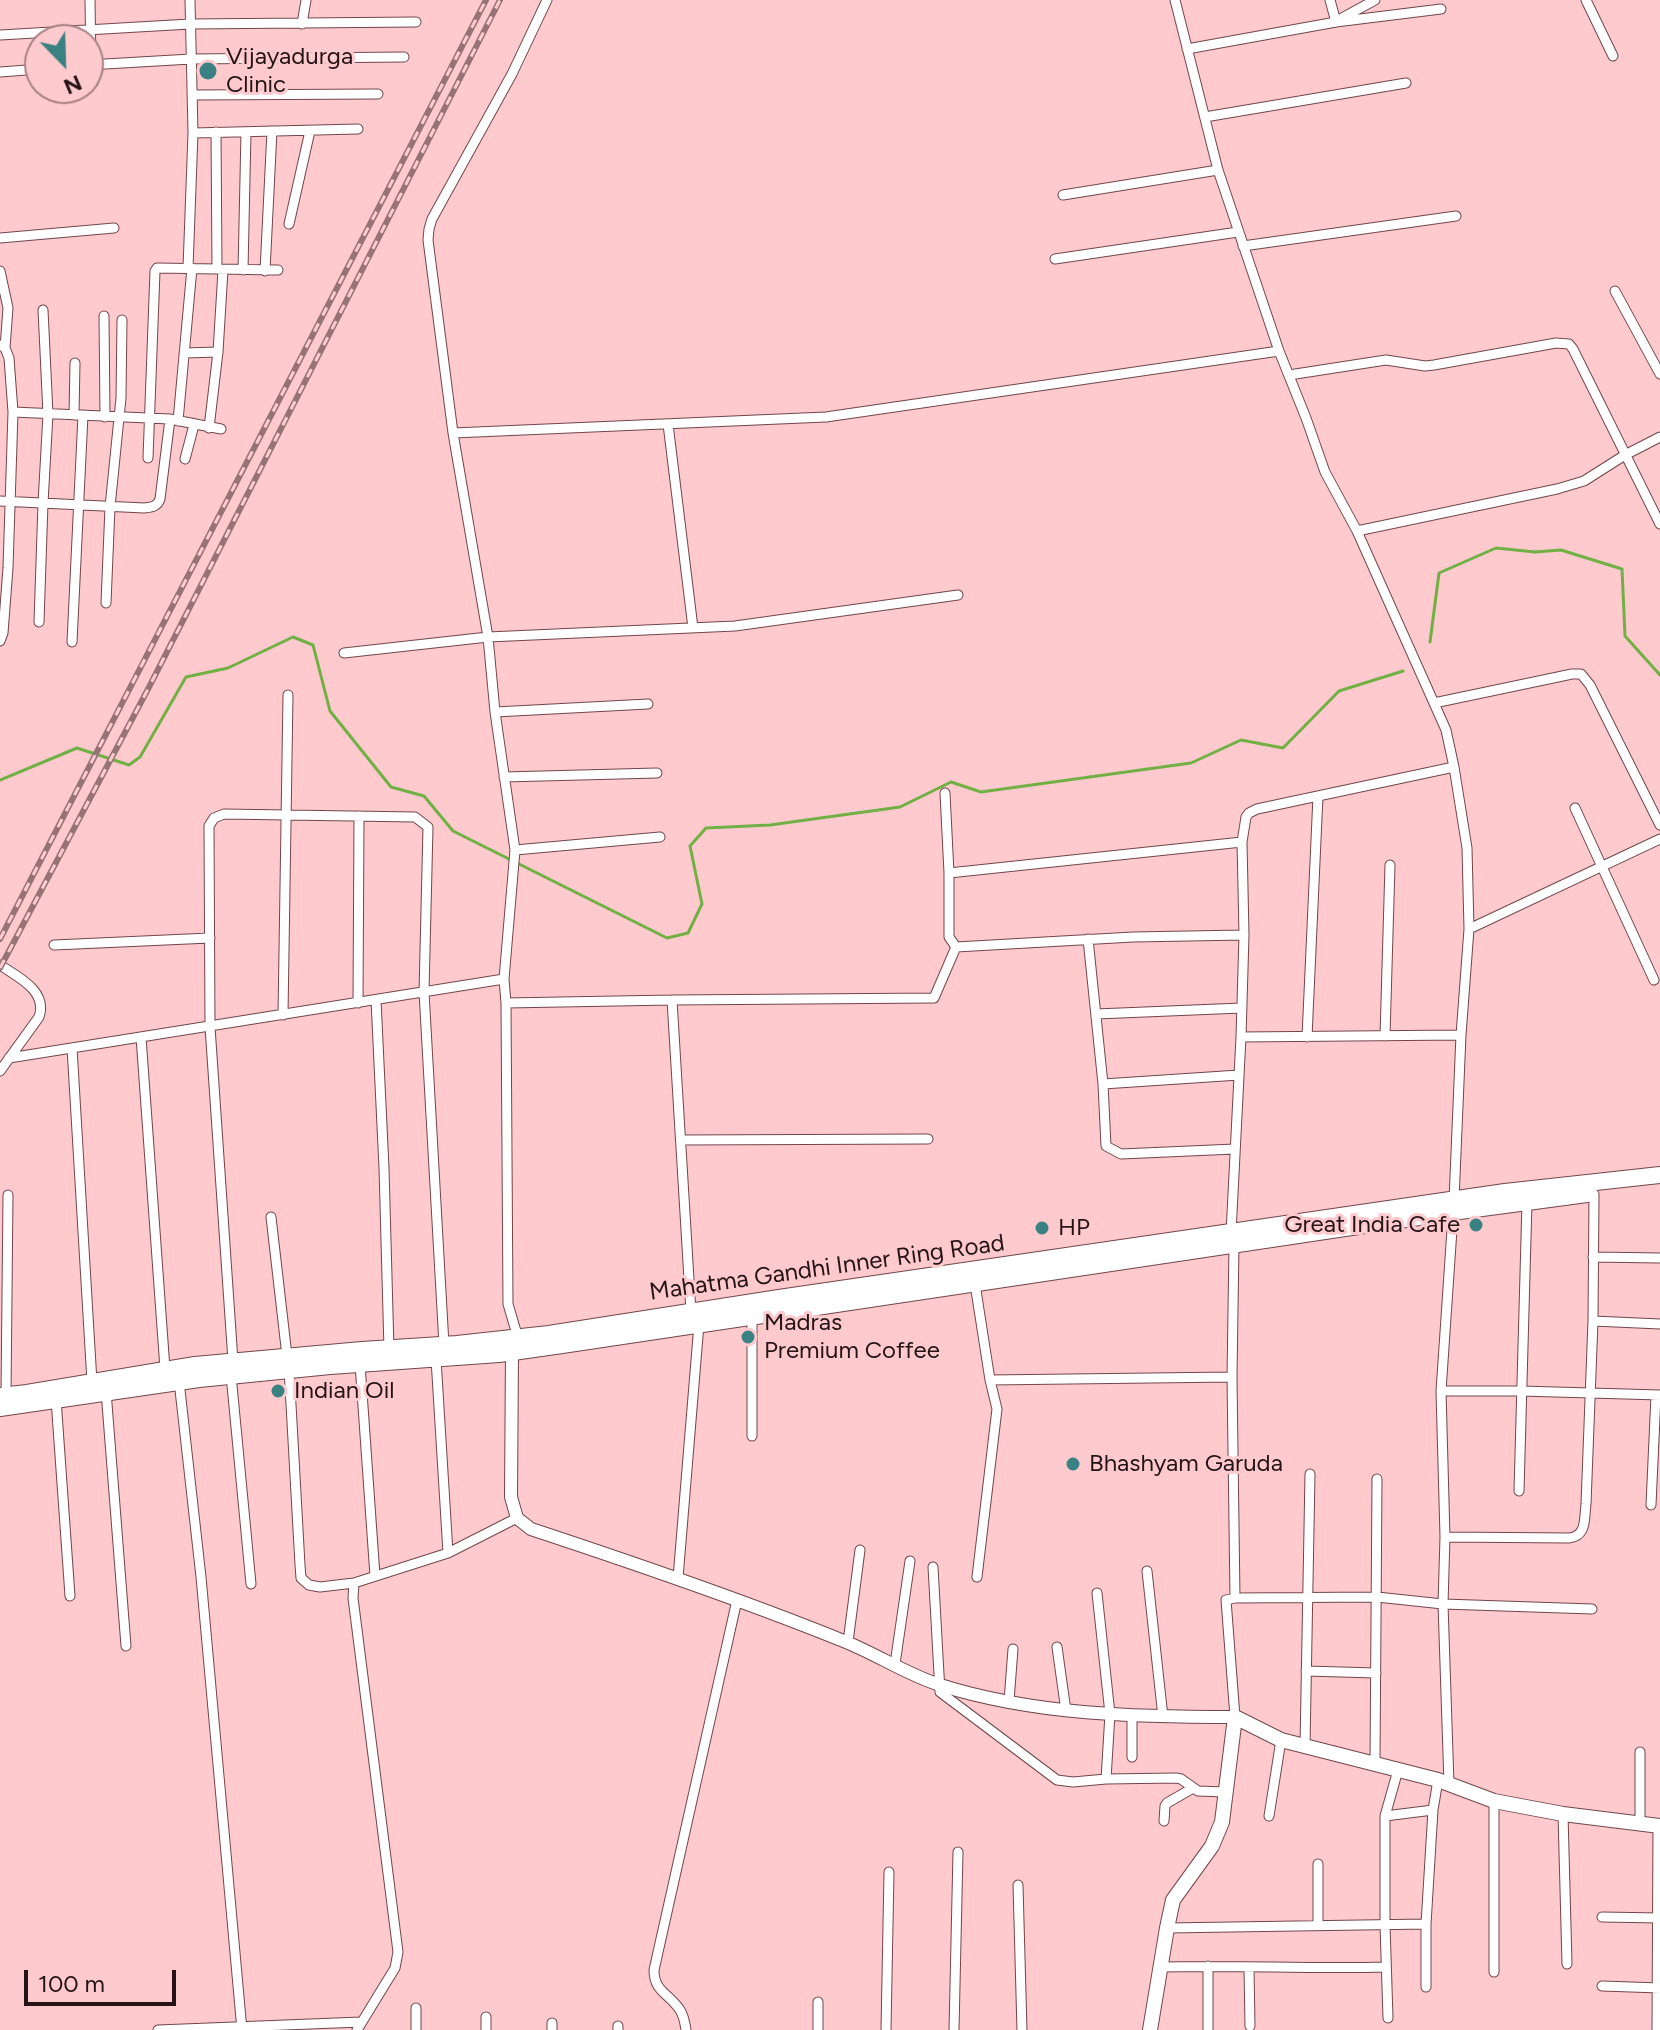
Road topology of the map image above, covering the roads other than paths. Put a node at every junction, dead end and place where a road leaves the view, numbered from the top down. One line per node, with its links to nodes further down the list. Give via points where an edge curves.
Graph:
1 (90, 0): 12 (street)
2 (190, 0): 13 (street)
3 (306, 0): 14 (street)
4 (547, 0): 72 (street, via 429,229)
5 (1175, 0): 18 (street)
6 (1330, 0): 11 (street)
7 (1375, 0): 11 (street)
8 (1586, 0): 19 (street)
9 (1441, 9): 11 (street)
10 (416, 22): 14 (street)
11 (1336, 22): 18 (street)
12 (91, 24)
13 (190, 24): 14 (street); 15 (street); 21 (street)
14 (302, 24)
15 (104, 29)
16 (24, 34): 17 (street)
17 (0, 35)
18 (1187, 49): 28 (street)
19 (1613, 56)
20 (404, 57): 21 (street)
21 (191, 59): 22 (street); 27 (street)
22 (104, 63)
23 (24, 70): 24 (street)
24 (0, 72)
25 (1406, 83): 28 (street)
26 (378, 94): 27 (street)
27 (192, 95): 34 (street)
28 (1205, 117): 35 (street)
29 (358, 129): 31 (street)
30 (272, 131): 31 (street); 33 (street); 49 (street)
31 (310, 131): 38 (street)
32 (216, 132): 33 (street); 34 (street); 45 (street)
33 (246, 132): 46 (street)
34 (193, 133): 44 (street)
35 (1218, 170): 36 (street); 40 (street)
36 (1063, 195)
37 (1456, 216): 42 (street)
38 (289, 224)
39 (114, 228): 41 (street)
40 (1238, 232): 42 (street); 43 (street)
41 (0, 238)
42 (1243, 246): 55 (street)
43 (1055, 259)
44 (190, 268): 45 (street); 57 (street); 66 (street, via 155,271)
45 (220, 270): 46 (street); 56 (street)
46 (243, 270): 49 (street)
47 (278, 270): 49 (street)
48 (0, 271): 54 (street, via 8,308)
49 (265, 271)
50 (1615, 291): 59 (street)
51 (43, 310): 62 (street)
52 (104, 316): 64 (street)
53 (122, 320): 65 (street)
54 (2, 346): 61 (street, via 9,358)
55 (1279, 351): 60 (street); 68 (street, via 826,417)
56 (218, 352): 57 (street); 70 (street)
57 (184, 353): 67 (street)
58 (75, 363): 63 (street)
59 (1660, 374)
60 (1289, 375): 74 (street, via 1386,360 1434,365 1563,342 1573,349); 82 (street, via 1325,472)
61 (13, 412): 62 (street); 77 (street)
62 (48, 414): 63 (street); 78 (street)
63 (79, 415): 64 (street); 79 (street)
64 (105, 417): 65 (street)
65 (118, 417): 66 (street); 80 (street)
66 (150, 419): 67 (street); 75 (street)
67 (174, 420): 69 (street); 80 (street, via 158,504)
68 (668, 424): 72 (street); 86 (street)
69 (194, 425): 70 (street); 76 (street)
70 (209, 428): 71 (street)
71 (221, 429)
72 (453, 433): 87 (street)
73 (1660, 437): 74 (street)
74 (1625, 455): 81 (street); 82 (street, via 1584,481 1557,489)
75 (148, 458)
76 (185, 459)
77 (5, 501): 78 (street); 88 (street, via 8,568)
78 (43, 503): 79 (street); 85 (street)
79 (78, 505): 80 (street); 89 (street)
80 (110, 507): 84 (street)
81 (1660, 524)
82 (1357, 531): 92 (street)
83 (958, 595): 86 (street)
84 (106, 603)
85 (39, 622)
86 (693, 628): 87 (street)
87 (488, 637): 90 (street); 94 (street)
88 (0, 641)
89 (72, 642)
90 (344, 653)
91 (288, 695): 101 (street)
92 (1434, 703): 95 (street); 103 (street, via 1581,674)
93 (648, 704): 94 (street)
94 (495, 712): 97 (street)
95 (1454, 767): 99 (street); 111 (street, via 1467,848)
96 (657, 773): 97 (street)
97 (504, 777): 107 (street)
98 (945, 793): 110 (street)
99 (1318, 796): 106 (street, via 1252,811); 133 (street)
100 (1575, 808): 109 (street)
101 (286, 816): 102 (street); 113 (street, via 224,814 209,826); 127 (street)
102 (359, 816): 120 (street, via 415,817 428,827); 123 (street)
103 (1660, 825)
104 (660, 837): 107 (street)
105 (1660, 839): 109 (street)
106 (1242, 842): 110 (street); 112 (street)
107 (515, 854): 118 (street)
108 (1390, 865): 130 (street)
109 (1602, 866): 111 (street); 119 (street)
110 (949, 873): 116 (street, via 949,937)
111 (1469, 929): 129 (street)
112 (1244, 935): 114 (street); 125 (street)
113 (210, 938): 115 (street); 128 (street)
114 (1088, 939): 116 (street); 126 (street)
115 (54, 945)
116 (956, 947): 122 (street, via 934,998)
117 (0, 965): 135 (street, via 30,985 41,1002 39,1017)
118 (504, 979): 120 (street); 124 (street)
119 (1654, 980)
120 (424, 992): 121 (street); 159 (street)
121 (376, 1000): 123 (street); 158 (street)
122 (672, 1000): 124 (street); 140 (street)
123 (358, 1003): 127 (street)
124 (506, 1003): 157 (street, via 508,1304)
125 (1242, 1008): 126 (street); 132 (street)
126 (1096, 1014): 138 (street)
127 (283, 1015): 128 (street)
128 (210, 1027): 131 (street); 162 (street)
129 (1461, 1035): 130 (street); 147 (street)
130 (1385, 1036): 133 (street)
131 (141, 1037): 134 (street); 163 (street)
132 (1241, 1037): 133 (street); 137 (street)
133 (1307, 1037)
134 (72, 1048): 135 (street); 167 (street)
135 (9, 1058): 136 (street)
136 (0, 1071)
137 (1239, 1075): 138 (street); 141 (street)
138 (1103, 1084): 141 (street, via 1106,1146 1121,1154)
139 (928, 1139): 140 (street)
140 (681, 1140): 154 (street)
141 (1235, 1149): 149 (street)
142 (1660, 1175): 147 (main road, Mahatma Gandhi Inner Ring Road)
143 (1660, 1186): 144 (main road, Mahatma Gandhi Inner Ring Road)
144 (1594, 1194): 146 (main road, Mahatma Gandhi Inner Ring Road); 150 (street)
145 (8, 1195): 174 (street)
146 (1527, 1202): 147 (main road, Mahatma Gandhi Inner Ring Road); 170 (street)
147 (1453, 1206): 149 (main road, Mahatma Gandhi Inner Ring Road); 169 (street)
148 (271, 1217): 160 (street)
149 (1233, 1238): 152 (main road, Mahatma Gandhi Inner Ring Road); 154 (main road, Mahatma Gandhi Inner Ring Road); 164 (street)
150 (1593, 1257): 151 (street); 155 (street)
151 (1660, 1258)
152 (975, 1284): 153 (main road, Mahatma Gandhi Inner Ring Road); 165 (street)
153 (752, 1317): 154 (main road, Mahatma Gandhi Inner Ring Road); 175 (street)
154 (695, 1318): 157 (main road, Mahatma Gandhi Inner Ring Road); 189 (street)
155 (1593, 1321): 156 (street); 171 (street)
156 (1660, 1324)
157 (515, 1345): 159 (main road, Mahatma Gandhi Inner Ring Road); 180 (street, via 511,1497)
158 (389, 1349): 159 (main road, Mahatma Gandhi Inner Ring Road); 160 (main road, Mahatma Gandhi Inner Ring Road)
159 (440, 1352): 161 (main road, Mahatma Gandhi Inner Ring Road); 183 (street)
160 (288, 1363): 161 (main road, Mahatma Gandhi Inner Ring Road); 162 (main road, Mahatma Gandhi Inner Ring Road); 190 (street, via 301,1578 320,1587)
161 (360, 1364): 187 (street)
162 (232, 1368): 163 (main road, Mahatma Gandhi Inner Ring Road); 166 (main road, Mahatma Gandhi Inner Ring Road); 191 (street)
163 (165, 1369): 167 (main road, Mahatma Gandhi Inner Ring Road)
164 (1232, 1377): 165 (street); 196 (street)
165 (990, 1380): 188 (street, via 997,1409)
166 (179, 1381): 168 (main road, Mahatma Gandhi Inner Ring Road); 257 (street)
167 (92, 1382): 174 (main road, Mahatma Gandhi Inner Ring Road)
168 (106, 1391): 173 (main road, Mahatma Gandhi Inner Ring Road); 201 (street)
169 (1441, 1391): 170 (street); 181 (street)
170 (1521, 1391): 171 (street); 178 (street)
171 (1590, 1393): 172 (street); 181 (street, via 1581,1534)
172 (1658, 1395): 179 (street)
173 (56, 1399): 174 (main road, Mahatma Gandhi Inner Ring Road); 193 (street)
174 (2, 1400)
175 (752, 1436)
176 (1310, 1474): 194 (street)
177 (1377, 1479): 195 (street)
178 (1519, 1491)
179 (1651, 1505)
180 (517, 1518): 183 (street); 189 (street, via 531,1529)
181 (1445, 1537): 198 (street)
182 (860, 1550): 200 (street)
183 (448, 1553): 187 (street)
184 (910, 1561): 204 (street)
185 (933, 1567): 207 (street)
186 (1147, 1571): 212 (street)
187 (375, 1576): 190 (street)
188 (977, 1577)
189 (678, 1578): 197 (street)
190 (354, 1583): 255 (street, via 398,1952 395,1968)
191 (251, 1584)
192 (1097, 1593): 210 (street)
193 (70, 1596)
194 (1308, 1597): 195 (street); 196 (street); 205 (street)
195 (1377, 1597): 198 (street); 206 (street)
196 (1235, 1598): 213 (street, via 1226,1600)
197 (737, 1600): 200 (street); 261 (street, via 654,1970 654,1980 678,2007)
198 (1443, 1604): 199 (street); 221 (street)
199 (1592, 1609)
200 (848, 1642): 204 (street)
201 (126, 1646)
202 (1057, 1647): 209 (street)
203 (1013, 1649): 208 (street)
204 (895, 1664): 207 (street)
205 (1306, 1671): 206 (street); 215 (street)
206 (1376, 1673): 218 (street)
207 (939, 1685): 208 (street); 220 (street, via 940,1692 1052,1777 1064,1782)
208 (1009, 1701): 209 (street)
209 (1066, 1711): 210 (street)
210 (1110, 1714): 211 (street); 220 (street)
211 (1132, 1715): 212 (street); 217 (street)
212 (1163, 1717): 213 (street)
213 (1235, 1717): 214 (main road); 223 (main road)
214 (1281, 1740): 215 (main road); 227 (street)
215 (1305, 1746): 218 (main road)
216 (1640, 1752): 230 (street)
217 (1132, 1757)
218 (1375, 1763): 219 (main road)
219 (1398, 1770): 221 (main road); 228 (street)
220 (1106, 1779): 222 (street, via 1176,1778)
221 (1443, 1782): 224 (main road); 225 (street)
222 (1193, 1788): 223 (street); 229 (street, via 1167,1803)
223 (1225, 1792): 241 (main road, via 1218,1834 1173,1900)
224 (1494, 1801): 226 (main road); 247 (street)
225 (1433, 1810): 228 (street); 238 (street)
226 (1563, 1814): 230 (main road); 242 (street)
227 (1269, 1816)
228 (1385, 1816): 240 (street)
229 (1164, 1821)
230 (1640, 1824): 231 (main road)
231 (1659, 1826): 237 (street)
232 (958, 1852): 264 (street)
233 (1318, 1864): 239 (street)
234 (889, 1872): 263 (street)
235 (1018, 1885): 265 (street)
236 (1602, 1917): 237 (street)
237 (1659, 1918): 250 (street)
238 (1426, 1924): 240 (street); 249 (street)
239 (1318, 1925): 240 (street); 241 (street)
240 (1385, 1925): 245 (street)
241 (1167, 1928): 244 (main road)
242 (1567, 1964)
243 (1208, 1966): 244 (street); 246 (street); 267 (street)
244 (1161, 1967): 266 (main road)
245 (1386, 1967): 246 (street); 254 (street)
246 (1249, 1968): 256 (street)
247 (1494, 1972)
248 (1602, 1986): 250 (street)
249 (1426, 1987)
250 (1659, 1988): 268 (street)
251 (818, 2002): 262 (street)
252 (416, 2008): 259 (street)
253 (486, 2017): 260 (street)
254 (1388, 2018)
255 (359, 2026): 257 (street)
256 (1250, 2026)
257 (242, 2028): 258 (street)
258 (158, 2030)
259 (416, 2030)
260 (486, 2030)
261 (686, 2030)
262 (818, 2030)
263 (886, 2030)
264 (954, 2030)
265 (1022, 2030)
266 (1150, 2030)
267 (1208, 2030)
268 (1657, 2030)

